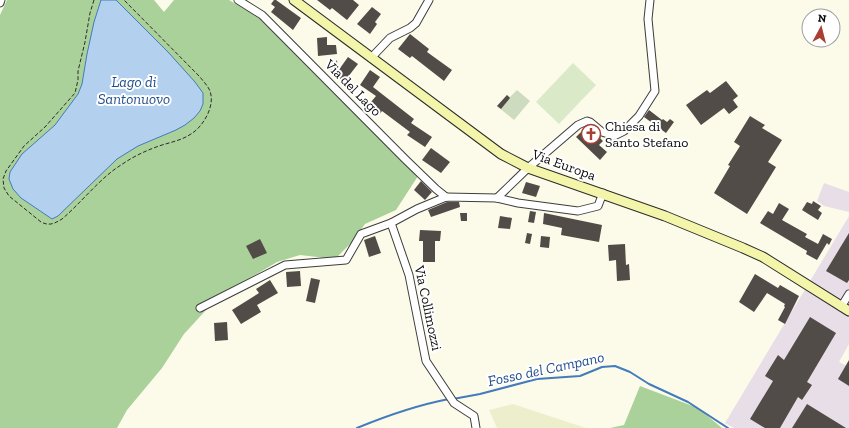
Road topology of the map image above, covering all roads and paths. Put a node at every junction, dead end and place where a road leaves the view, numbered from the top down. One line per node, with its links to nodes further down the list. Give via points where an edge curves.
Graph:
1 (1, 0): 8 (street)
2 (94, 0): 3 (path, via 74,92 44,128 24,146 3,179 4,188 9,196 46,224 62,219 119,166 141,153 191,134 200,126 210,106 209,89 200,77)
3 (124, 0)
4 (238, 0): 12 (street, Via del Lago, via 262,15)
5 (294, 0): 9 (main road, Via Europa)
6 (429, 0): 9 (street, via 416,23 390,38)
7 (650, 0): 10 (street, via 648,20 655,91 639,116 624,131 614,136 602,132 590,122 578,124)
8 (0, 3)
9 (371, 58): 10 (main road, Via Europa, via 501,154)
10 (528, 168): 11 (main road, Via Europa); 13 (street)
11 (603, 193): 13 (street, via 598,206 578,211); 17 (main road, Via Europa, via 763,257)
12 (446, 197): 13 (street); 14 (street)
13 (497, 198)
14 (392, 223): 16 (street, via 361,234 346,260 285,265); 18 (street, Via Collimozzi, via 409,275 426,361 454,402 474,416)
15 (849, 294): 17 (street)
16 (200, 308)
17 (845, 309)
18 (476, 428)

